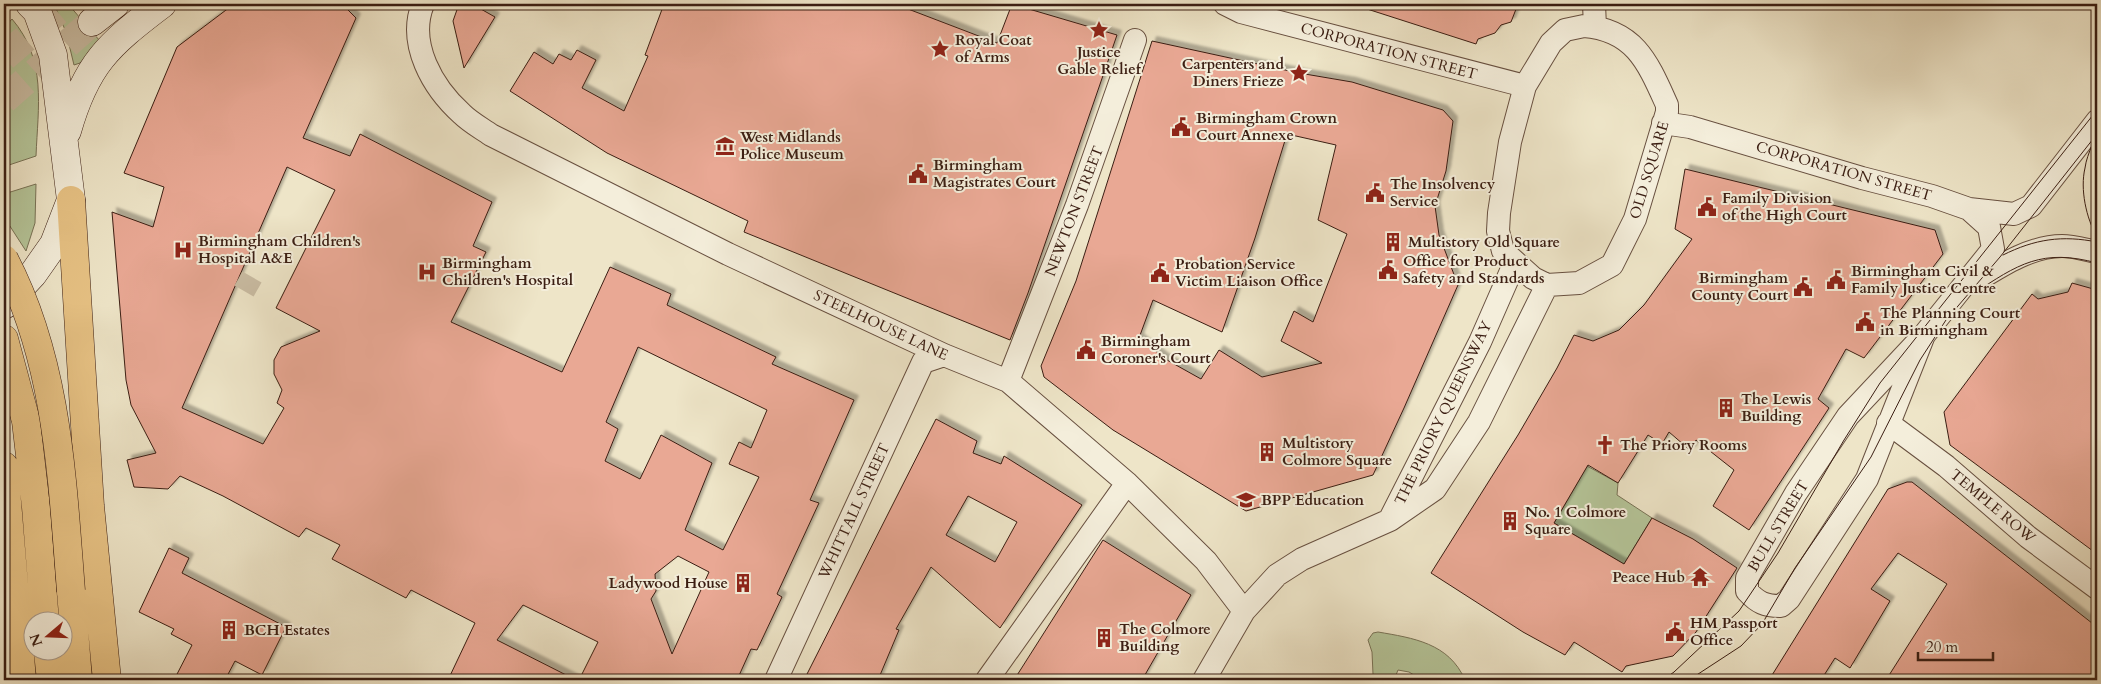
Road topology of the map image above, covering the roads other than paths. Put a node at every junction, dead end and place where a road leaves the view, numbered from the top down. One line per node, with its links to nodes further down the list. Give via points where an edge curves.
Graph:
1 (30, 4): 13 (main road, via 37,11 53,55)
2 (115, 4): 7 (main road)
3 (162, 4): 13 (main road, via 108,48 91,70 75,103)
4 (422, 4): 24 (street, STEELHOUSE LANE, via 418,30 420,51 430,74 462,115 491,134 728,254)
5 (1225, 4): 10 (street, CORPORATION STREET, via 1241,12)
6 (1594, 4): 8 (street)
7 (92, 22)
8 (1595, 27): 10 (street, OLD SQUARE, via 1565,30 1551,43); 11 (street, OLD SQUARE, via 1618,34 1633,45 1650,67 1667,105)
9 (1135, 40): 25 (street, NEWTON STREET, via 1077,205)
10 (1525, 86): 18 (street, OLD SQUARE, via 1510,142 1499,213 1498,231 1503,251)
11 (1665, 117): 15 (street, CORPORATION STREET); 19 (street, OLD SQUARE, via 1635,219 1612,265 1579,283)
12 (2097, 121): 15 (street, CORPORATION STREET, via 2031,206 2014,214)
13 (64, 139): 14 (main road)
14 (71, 200): 21 (main road, via 54,244 33,274); 37 (highway, via 90,506)
15 (1969, 209): 20 (street, BULL STREET, via 1989,227 1993,249)
16 (2097, 252): 20 (street, via 2064,246 2044,248 2008,262)
17 (4, 259): 36 (highway, bridge, via 37,340 50,394 60,457)
18 (1515, 262): 19 (street, OLD SQUARE, via 1532,278); 29 (street, THE PRIORY QUEENSWAY, via 1480,342)
19 (1547, 285): 29 (street, THE PRIORY QUEENSWAY, via 1479,422 1435,489)
20 (1961, 290): 22 (street, BULL STREET)
21 (4, 305)
22 (1924, 335): 26 (street, BULL STREET); 26 (street, BULL STREET, via 1848,416 1796,492 1748,578 1747,591 1756,601 1766,606 1781,606 1789,599 1867,478)
23 (4, 339): 32 (highway, via 26,421)
24 (944, 355): 25 (street, STEELHOUSE LANE); 38 (street, WHITTALL STREET, via 923,362)
25 (1008, 382): 28 (street, STEELHOUSE LANE, via 1100,460)
26 (1888, 423): 30 (street, TEMPLE ROW, via 1946,466 2028,537)
27 (4, 466): 34 (highway)
28 (1120, 492): 31 (street, STEELHOUSE LANE, via 1206,561); 39 (street)
29 (1390, 520): 31 (street, via 1302,559 1277,575)
30 (2097, 588)
31 (1244, 610): 40 (street)
32 (44, 612)
33 (49, 662): 35 (highway)
34 (22, 680)
35 (51, 680)
36 (78, 680)
37 (107, 680)
38 (776, 680)
39 (987, 680)
40 (1204, 680)

